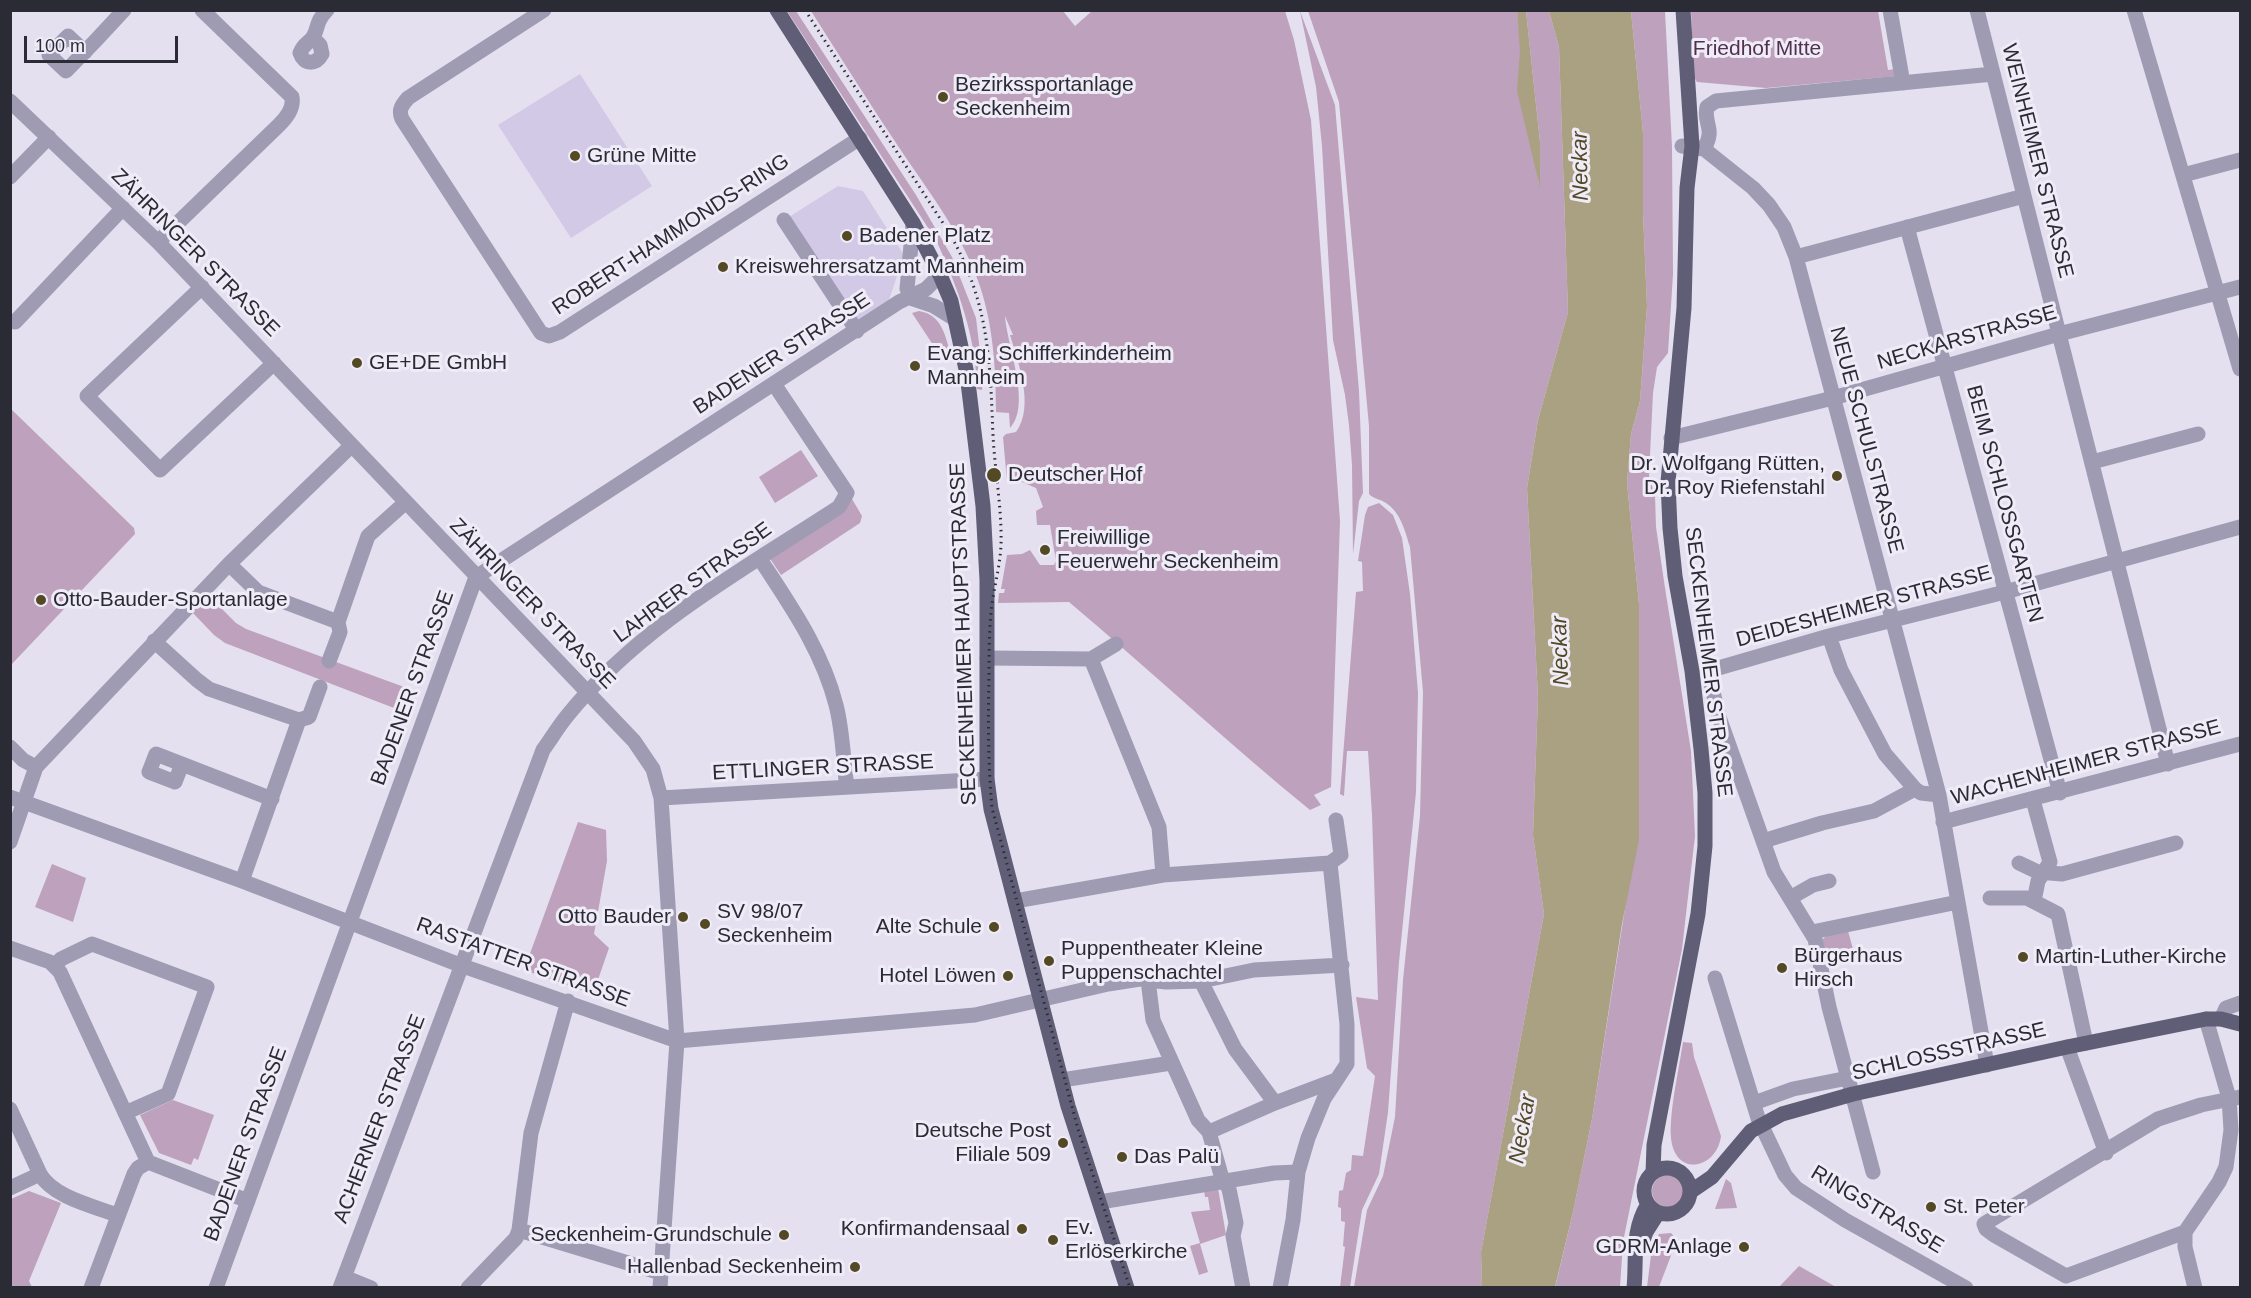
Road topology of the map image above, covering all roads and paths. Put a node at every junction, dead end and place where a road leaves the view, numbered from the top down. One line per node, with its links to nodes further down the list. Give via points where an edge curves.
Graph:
1 (124, 10): 12 (street)
2 (202, 10): 27 (street, via 292,97 293,103 279,125)
3 (327, 10): 11 (street, via 318,20)
4 (544, 10): 17 (street, ROBERT-HAMMONDS-RING, via 408,98 400,111 541,333 549,336 560,332)
5 (777, 10): 17 (main road, SECKENHEIMER HAUPTSTRASSE)
6 (1674, 10): 18 (main road, SECKENHEIMER STRASSE)
7 (1683, 10): 18 (main road, SECKENHEIMER STRASSE)
8 (1890, 10): 14 (street)
9 (1977, 10): 13 (street, WEINHEIMER STRASSE)
10 (2134, 10): 20 (street)
11 (313, 38)
12 (85, 52)
13 (1993, 74): 14 (street); 22 (street, WEINHEIMER STRASSE)
14 (1903, 83): 18 (street, via 1716,101 1707,107 1709,140)
15 (10, 101): 16 (street, ZÄHRINGER STRASSE)
16 (49, 137): 21 (street); 23 (street, ZÄHRINGER STRASSE)
17 (860, 138): 25 (main road, SECKENHEIMER HAUPTSTRASSE)
18 (1692, 147): 28 (street, NEUE SCHULSTRASSE, via 1742,178 1769,205 1784,227); 44 (main road, SECKENHEIMER STRASSE, via 1683,169 1687,189 1684,308)
19 (2241, 160): 20 (street)
20 (2183, 175): 32 (street)
21 (10, 177)
22 (2024, 196): 26 (street); 37 (street, WEINHEIMER STRASSE)
23 (123, 208): 27 (street, ZÄHRINGER STRASSE); 35 (street, via 15,322)
24 (784, 220): 36 (street)
25 (913, 224): 29 (main road, SECKENHEIMER HAUPTSTRASSE); 33 (street)
26 (1907, 227): 28 (street); 39 (street, BEIM SCHLOSSGARTEN)
27 (158, 242): 31 (street, ZÄHRINGER STRASSE)
28 (1796, 257): 42 (street, NEUE SCHULSTRASSE)
29 (940, 275): 33 (street, BADENER STRASSE, via 925,276); 34 (main road, SECKENHEIMER HAUPTSTRASSE)
30 (2241, 286): 32 (street, NECKARSTRASSE)
31 (202, 288): 38 (street, ZÄHRINGER STRASSE); 38 (street, via 87,396 160,470)
32 (2217, 293): 37 (street, NECKARSTRASSE); 40 (street)
33 (906, 296): 34 (street); 36 (street, BADENER STRASSE)
34 (955, 319): 59 (main road, SECKENHEIMER HAUPTSTRASSE, via 969,383 980,472)
35 (10, 321)
36 (857, 331): 41 (street, BADENER STRASSE)
37 (2059, 334): 39 (street, NECKARSTRASSE); 46 (street, WEINHEIMER STRASSE)
38 (274, 363): 45 (street, ZÄHRINGER STRASSE)
39 (1945, 366): 42 (street, NECKARSTRASSE); 53 (street, BEIM SCHLOSSGARTEN)
40 (2241, 369)
41 (774, 384): 49 (street, LAHRER STRASSE, via 847,493 839,507); 52 (street, BADENER STRASSE)
42 (1833, 398): 44 (street, NECKARSTRASSE); 54 (street, NEUE SCHULSTRASSE)
43 (2198, 434): 46 (street)
44 (1671, 438): 127 (main road, SECKENHEIMER STRASSE, via 1670,528 1701,749 1705,846 1698,914 1657,1137)
45 (351, 446): 47 (street, ZÄHRINGER STRASSE); 51 (street)
46 (2092, 462): 50 (street, WEINHEIMER STRASSE)
47 (406, 502): 52 (street, ZÄHRINGER STRASSE); 55 (street, via 368,536)
48 (2241, 527): 50 (street, DEIDESHEIMER STRASSE)
49 (760, 559): 63 (street, LAHRER STRASSE, via 669,620); 71 (street, via 807,633 828,679 837,707)
50 (2116, 561): 53 (street, DEIDESHEIMER STRASSE); 68 (street, WEINHEIMER STRASSE)
51 (229, 564): 55 (street, via 258,592); 57 (street)
52 (476, 577): 63 (street, ZÄHRINGER STRASSE); 95 (street, BADENER STRASSE)
53 (2005, 592): 54 (street, DEIDESHEIMER STRASSE); 73 (street, BEIM SCHLOSSGARTEN)
54 (1892, 620): 56 (street, DEIDESHEIMER STRASSE); 74 (street, NEUE SCHULSTRASSE)
55 (338, 622): 61 (street, via 340,632)
56 (1828, 636): 72 (street, via 1841,670 1885,754); 81 (street, DEIDESHEIMER STRASSE, via 1707,671)
57 (154, 641): 64 (street, via 209,689); 69 (street)
58 (1116, 644): 60 (street)
59 (987, 658): 60 (street); 70 (main road, SECKENHEIMER HAUPTSTRASSE)
60 (1090, 658): 87 (street, via 1159,827)
61 (329, 662)
62 (320, 687): 64 (street, via 309,717)
63 (588, 692): 75 (street, ZÄHRINGER STRASSE, via 634,741 653,768); 98 (street, LAHRER STRASSE, via 543,750)
64 (299, 720): 77 (street)
65 (2241, 744): 68 (street, WACHENHEIMER STRASSE)
66 (10, 747): 69 (street)
67 (182, 764): 77 (street)
68 (2168, 764): 73 (street, WACHENHEIMER STRASSE)
69 (36, 767): 76 (street)
70 (987, 779): 71 (street, ETTLINGER STRASSE); 92 (main road, SECKENHEIMER HAUPTSTRASSE, via 991,809)
71 (847, 787): 75 (street, ETTLINGER STRASSE)
72 (1915, 789): 74 (street); 81 (street, via 1874,812)
73 (2060, 793): 78 (street, WACHENHEIMER STRASSE)
74 (1939, 795): 80 (street, NEUE SCHULSTRASSE)
75 (661, 798): 109 (street, ZÄHRINGER STRASSE)
76 (18, 799): 82 (street); 88 (street, RASTATTER STRASSE)
77 (272, 799): 88 (street)
78 (2033, 800): 80 (street, WACHENHEIMER STRASSE); 86 (street, via 2050,862)
79 (1336, 820): 84 (street, via 1341,855)
80 (1943, 822): 94 (street, NEUE SCHULSTRASSE)
81 (1762, 841): 90 (street, via 1774,873)
82 (10, 842)
83 (2176, 843): 86 (street, via 2062,874)
84 (1330, 862): 87 (street); 99 (street)
85 (2019, 863): 86 (street)
86 (2044, 872): 93 (street)
87 (1163, 875): 92 (street)
88 (242, 881): 95 (street, RASTATTER STRASSE)
89 (1829, 881): 90 (street)
90 (1790, 898): 96 (street)
91 (1990, 898): 93 (street)
92 (1016, 901): 104 (main road, SECKENHEIMER HAUPTSTRASSE)
93 (2034, 901): 110 (street, via 2058,914)
94 (1958, 902): 96 (street); 113 (street, NEUE SCHULSTRASSE)
95 (350, 923): 98 (street, RASTATTER STRASSE); 134 (street, BADENER STRASSE)
96 (1812, 932): 114 (street)
97 (10, 948): 100 (street)
98 (460, 965): 105 (street, RASTATTER STRASSE); 141 (street, ACHERNER STRASSE)
99 (1342, 965): 103 (street, RASTATTER STRASSE, via 1254,970); 116 (street, via 1347,1064)
100 (55, 966): 122 (street); 122 (street, via 85,940 207,987 168,1094)
101 (1715, 978): 120 (street, RINGSTRASSE)
102 (1148, 980): 103 (street, RASTATTER STRASSE); 104 (street, RASTATTER STRASSE, via 1108,984); 112 (street, via 1153,1020)
103 (1201, 981): 119 (street, via 1235,1049)
104 (1041, 1000): 109 (street, RASTATTER STRASSE, via 975,1016); 115 (main road, SECKENHEIMER HAUPTSTRASSE)
105 (568, 1001): 109 (street, RASTATTER STRASSE); 138 (street, via 531,1133)
106 (2241, 1003): 107 (street, via 2226,1008)
107 (2214, 1019): 108 (main road); 110 (main road, SCHLOSSSTRASSE); 118 (street)
108 (2241, 1024)
109 (678, 1041): 140 (street, ZÄHRINGER STRASSE)
110 (2086, 1043): 111 (main road, SCHLOSSSTRASSE)
111 (2067, 1047): 113 (main road, SCHLOSSSTRASSE); 125 (street)
112 (1171, 1063): 115 (street); 124 (street, via 1198,1119)
113 (1987, 1065): 117 (main road, SCHLOSSSTRASSE)
114 (1848, 1078): 117 (street); 120 (street, SCHLOSSSTRASSE, via 1794,1089)
115 (1062, 1080): 135 (main road, SECKENHEIMER HAUPTSTRASSE)
116 (1335, 1080): 119 (street); 128 (street, via 1308,1138)
117 (1853, 1094): 123 (main road, SCHLOSSSTRASSE, via 1782,1114); 129 (street)
118 (2235, 1098): 125 (street, via 2158,1119); 139 (street, via 2226,1167)
119 (1275, 1103): 124 (street)
120 (1754, 1103): 123 (street, RINGSTRASSE)
121 (10, 1109): 130 (street)
122 (125, 1113): 126 (street)
123 (1761, 1125): 132 (main road, SCHLOSSSTRASSE, via 1742,1140 1707,1182); 150 (street, RINGSTRASSE, via 1785,1175 1796,1188)
124 (1209, 1132): 131 (street)
125 (2106, 1153): 139 (street, via 1984,1224 1986,1229 2067,1276)
126 (148, 1162): 134 (street); 137 (street, via 134,1174)
127 (1660, 1171): 132 (main road, via 1674,1170); 136 (main road, via 1645,1184 1645,1198)
128 (1298, 1172): 131 (street); 148 (street)
129 (1873, 1172)
130 (40, 1174): 133 (street); 137 (street, via 54,1191)
131 (1225, 1182): 135 (street); 147 (street, via 1236,1223 1233,1236)
132 (1687, 1185): 136 (main road, via 1687,1202 1681,1210 1671,1214)
133 (10, 1188)
134 (248, 1201): 143 (street, BADENER STRASSE)
135 (1100, 1202): 146 (main road, SECKENHEIMER HAUPTSTRASSE)
136 (1653, 1208): 149 (main road, via 1640,1216 1635,1236)
137 (117, 1215): 142 (street)
138 (519, 1230): 140 (street); 145 (street, via 516,1238)
139 (2185, 1232): 151 (street)
140 (660, 1280)
141 (342, 1282): 144 (street)
142 (91, 1287)
143 (216, 1287)
144 (371, 1287)
145 (468, 1287)
146 (1127, 1287)
147 (1243, 1287)
148 (1280, 1287)
149 (1634, 1287)
150 (1966, 1287)
151 (2195, 1287)

